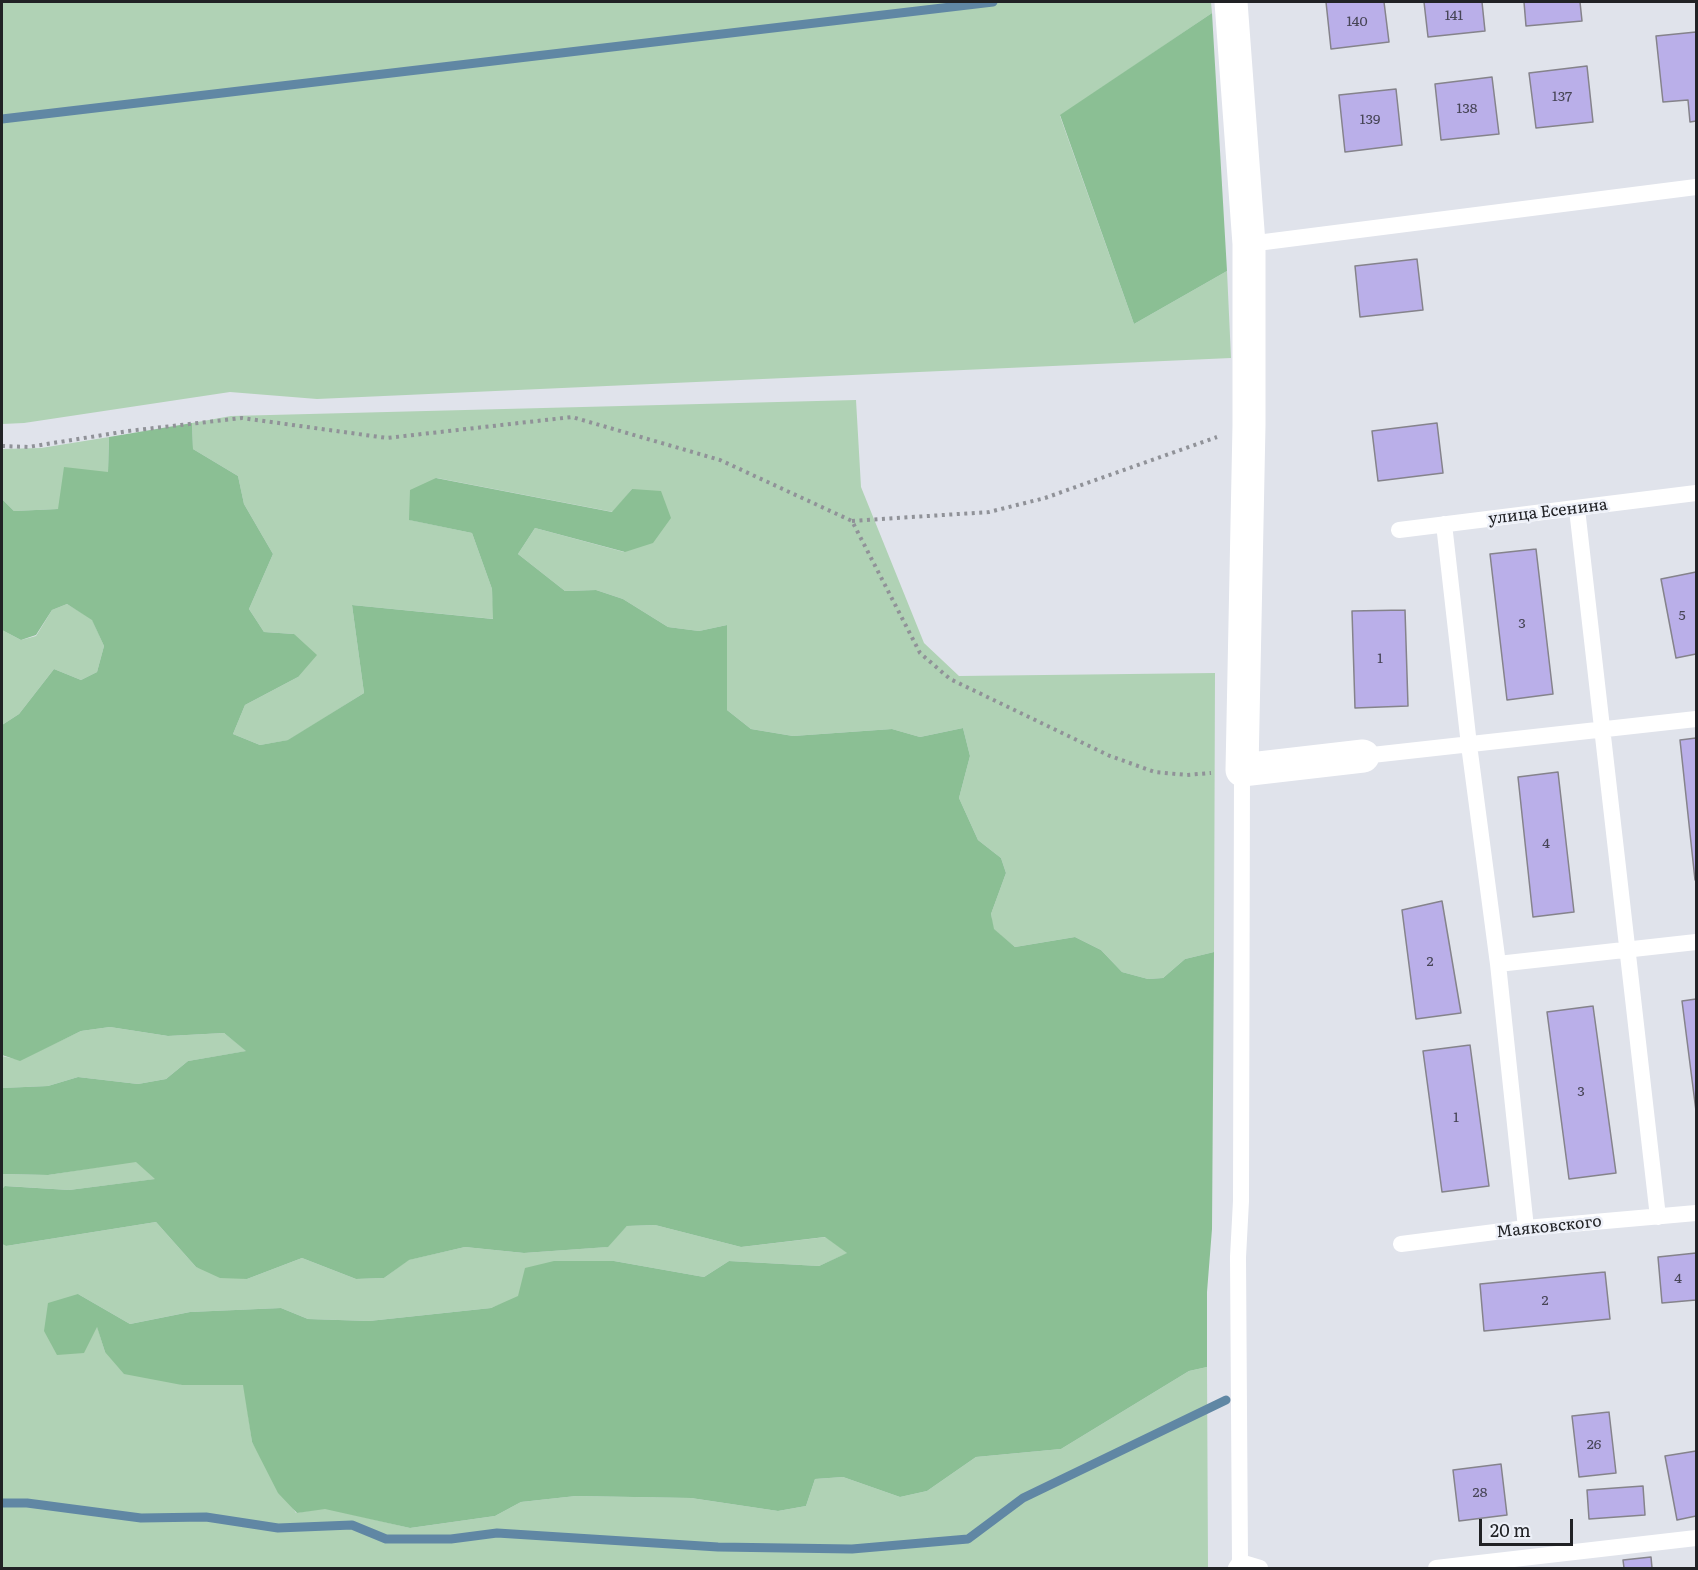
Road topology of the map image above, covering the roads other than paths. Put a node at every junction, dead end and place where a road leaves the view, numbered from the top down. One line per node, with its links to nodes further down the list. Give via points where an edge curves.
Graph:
1 (1231, 2): 3 (street)
2 (1696, 187): 3 (lane)
3 (1249, 244): 12 (street)
4 (1696, 492): 5 (lane, улица Есенина)
5 (1577, 509): 6 (lane, улица Есенина); 9 (lane)
6 (1444, 524): 7 (lane, улица Есенина); 10 (lane)
7 (1399, 530)
8 (1696, 719): 9 (lane)
9 (1601, 730): 10 (lane); 14 (lane)
10 (1468, 745): 11 (lane); 15 (lane)
11 (1363, 756): 12 (street)
12 (1242, 770): 21 (lane)
13 (1696, 942): 14 (lane)
14 (1629, 950): 15 (lane); 17 (lane)
15 (1498, 964): 18 (lane)
16 (1696, 1213): 17 (lane, Маяковского)
17 (1658, 1217): 18 (lane, Маяковского)
18 (1526, 1228): 19 (lane, Маяковского)
19 (1401, 1244)
20 (1696, 1538): 23 (lane)
21 (1238, 1565): 22 (lane)
22 (1260, 1569)
23 (1436, 1569)

